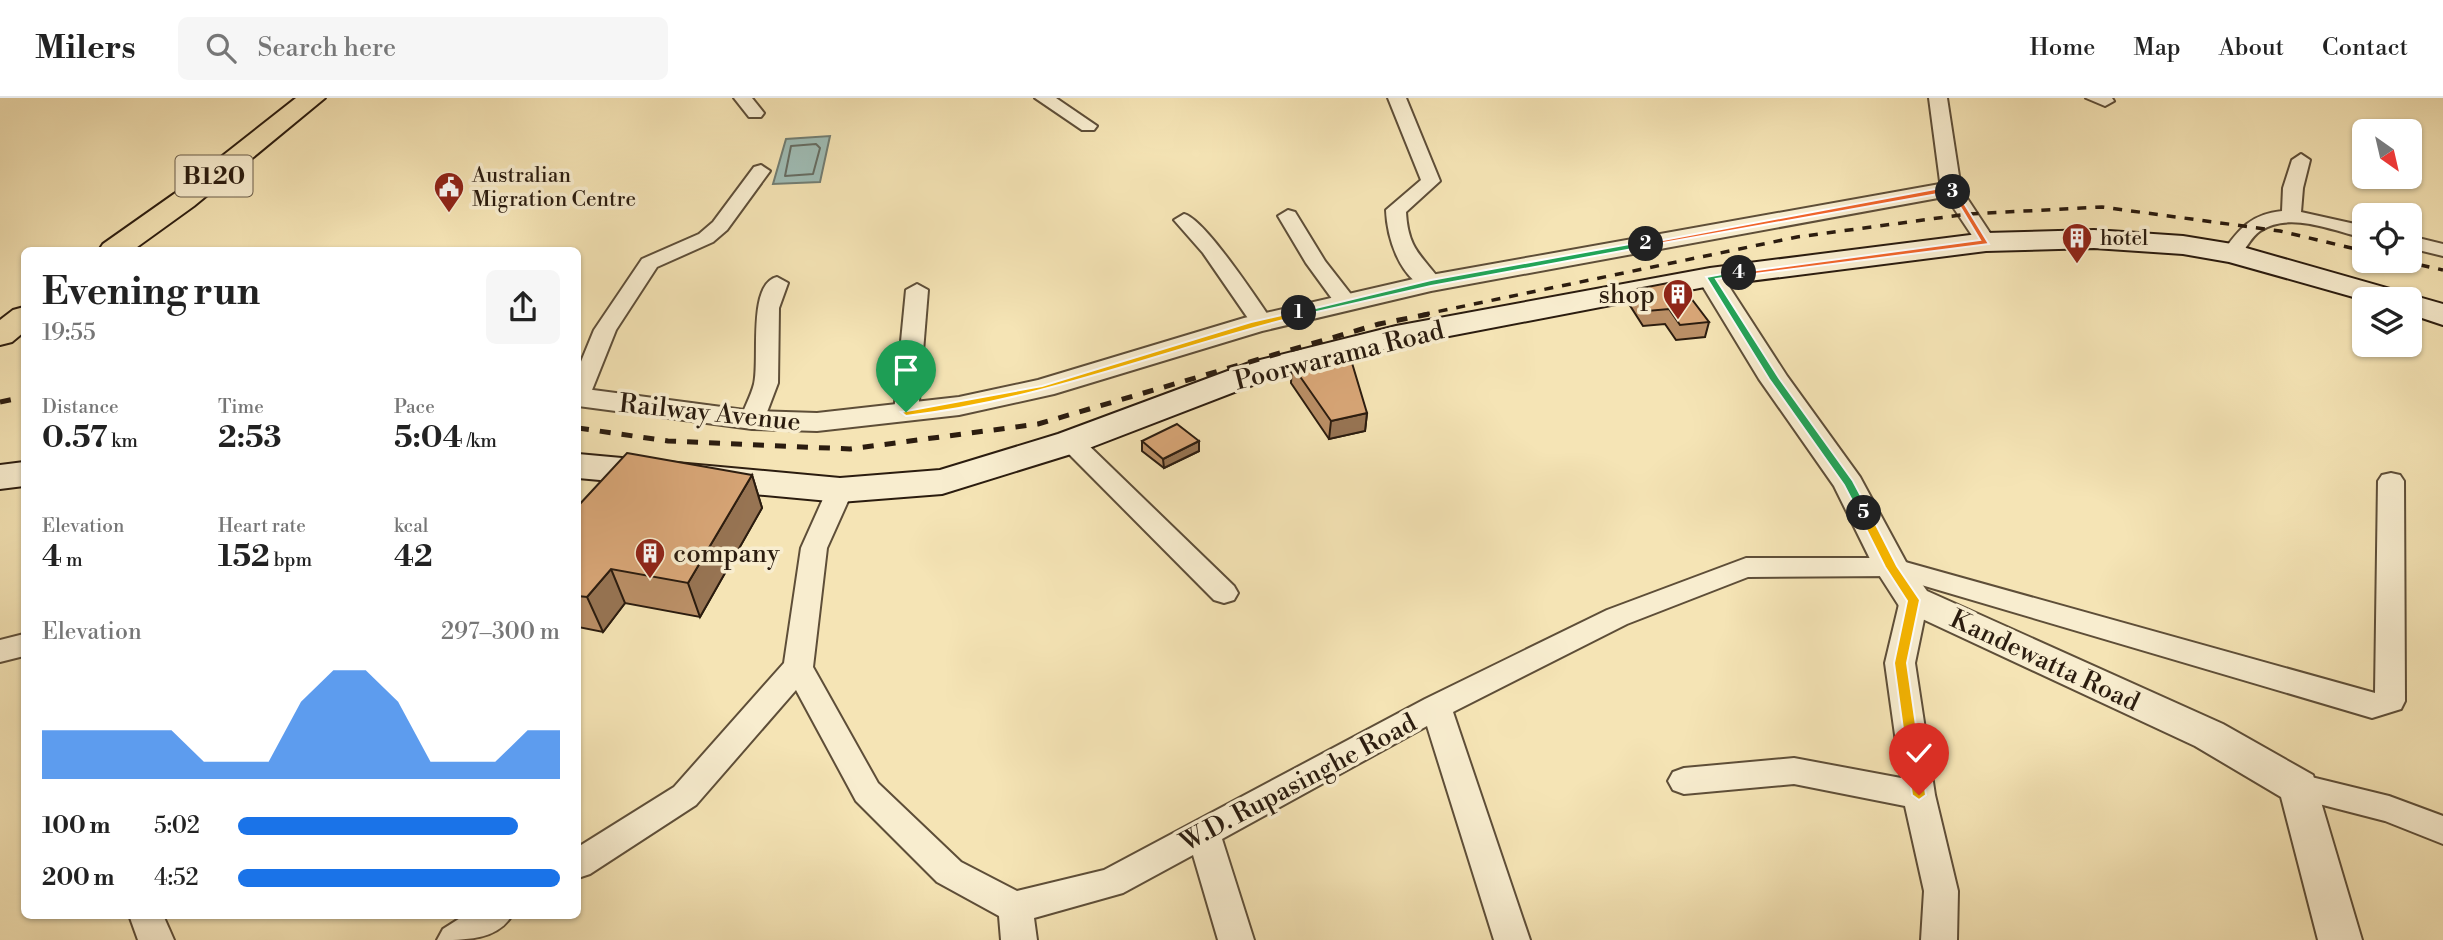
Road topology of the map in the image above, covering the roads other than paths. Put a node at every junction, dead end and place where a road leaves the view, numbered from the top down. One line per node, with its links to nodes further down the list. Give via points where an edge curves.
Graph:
1 (312, 98): 17 (main road, B120)
2 (743, 98): 6 (street)
3 (1044, 98): 7 (street)
4 (1397, 98): 21 (street, via 1431,181 1396,210 1396,234 1407,259)
5 (1938, 98): 10 (street)
6 (755, 113)
7 (1088, 126)
8 (2301, 160): 12 (street)
9 (761, 171): 29 (street, via 706,238 649,264 605,330)
10 (1951, 189): 15 (street); 21 (street, Railway Avenue)
11 (1288, 216): 25 (street, via 1316,264)
12 (2291, 217): 14 (street); 19 (street, via 2271,219 2252,228)
13 (1184, 220): 28 (street)
14 (2352, 230)
15 (1986, 242): 19 (main road, Poorwarama Road, via 2094,239); 20 (main road, Poorwarama Road)
16 (2422, 246): 18 (street)
17 (118, 247)
18 (2443, 250)
19 (2232, 253): 23 (main road, Poorwarama Road)
20 (1710, 277): 33 (main road, Poorwarama Road, via 1396,336 1264,369); 39 (street, via 1774,379 1849,484)
21 (1431, 283): 25 (street, Railway Avenue)
22 (777, 284): 32 (street, via 768,308 766,383)
23 (2353, 287)
24 (917, 290): 31 (street)
25 (1346, 302): 28 (street, Railway Avenue)
26 (2422, 308): 27 (main road)
27 (2443, 315)
28 (1262, 322): 31 (street, Railway Avenue, via 1044,388 959,407)
29 (581, 389)
30 (581, 396): 32 (street, Railway Avenue)
31 (906, 412): 32 (street, Railway Avenue, via 817,422)
32 (752, 420)
33 (1071, 442): 38 (main road, Poorwarama Road, via 942,482); 40 (street)
34 (581, 466): 38 (main road, Poorwarama Road)
35 (21, 474): 36 (main road)
36 (0, 477)
37 (2391, 481): 39 (street, via 2390,701 2372,706)
38 (840, 490): 44 (street, via 814,548)
39 (1891, 567): 41 (street); 45 (street, W.D. Rupasinghe Road, via 1746,568 1617,617)
40 (1224, 593)
41 (1914, 600): 47 (street, Kandewatta Road, via 2209,735); 48 (street, via 1900,663)
42 (21, 646): 43 (street)
43 (0, 650)
44 (798, 667): 51 (street, via 685,796); 54 (street, W.D. Rupasinghe Road, via 867,792 949,872)
45 (1436, 707): 50 (street, W.D. Rupasinghe Road); 58 (street)
46 (1684, 781): 48 (street, via 1794,771)
47 (2299, 787): 49 (street, via 2389,809); 60 (street)
48 (1919, 795): 59 (street, via 1941,891)
49 (2443, 830)
50 (1203, 832): 54 (street, W.D. Rupasinghe Road, via 1111,883); 57 (street)
51 (581, 862)
52 (148, 919): 56 (street)
53 (489, 919): 55 (street)
54 (1017, 923)
55 (457, 939)
56 (156, 940)
57 (1236, 940)
58 (1512, 940)
59 (1939, 940)
60 (2340, 940)

